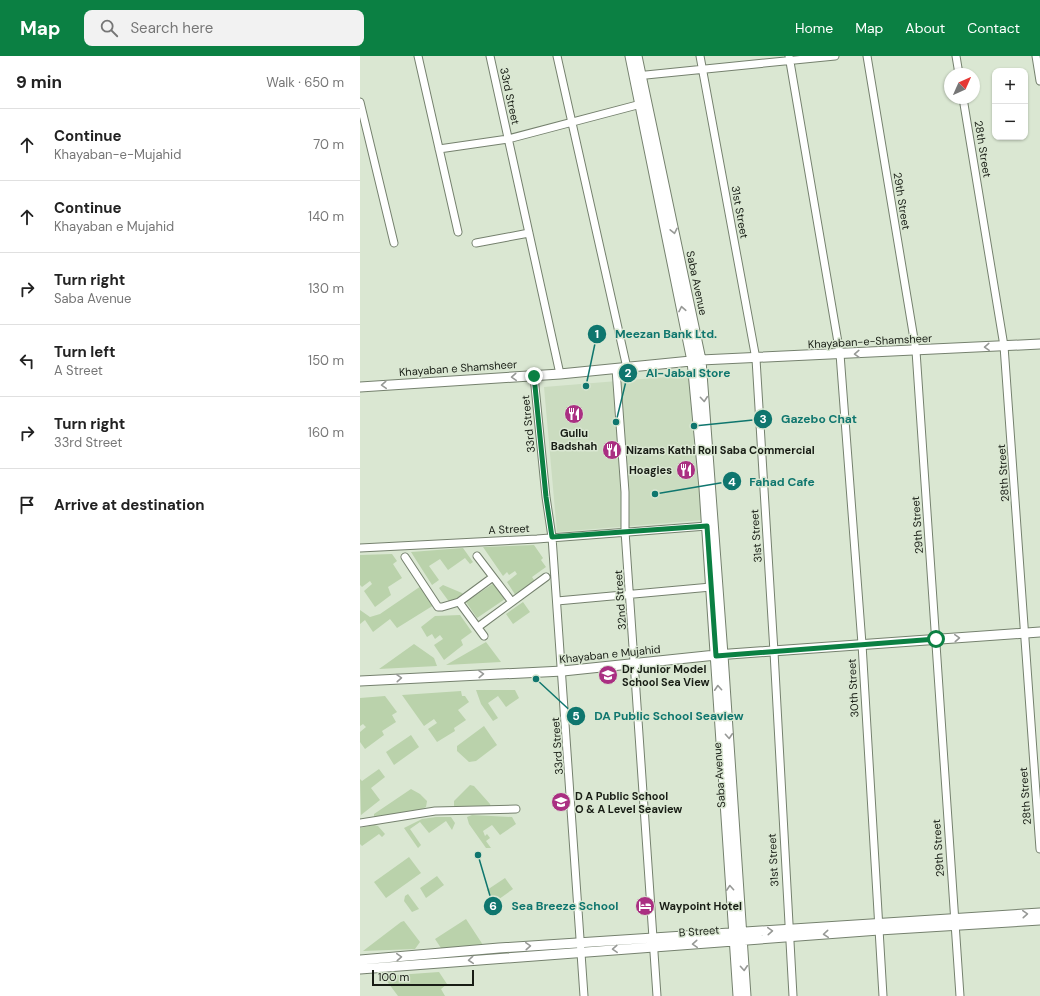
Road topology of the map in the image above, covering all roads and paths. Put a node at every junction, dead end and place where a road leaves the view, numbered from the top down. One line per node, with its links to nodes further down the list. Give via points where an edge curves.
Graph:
1 (418, 56): 21 (street)
2 (490, 56): 20 (street, 33rd Street)
3 (557, 56): 19 (street)
4 (630, 56): 14 (main road, Saba Avenue)
5 (637, 56): 14 (main road, Saba Avenue)
6 (700, 56): 13 (street, 31st Street)
7 (835, 56): 11 (street)
8 (867, 56): 28 (street, 29th Street)
9 (956, 56): 12 (street)
10 (1036, 56): 15 (street)
11 (789, 58): 13 (street); 29 (street, 30th Street)
12 (958, 68)
13 (703, 69): 14 (street); 30 (street, 31st Street)
14 (638, 75): 17 (main road, Saba Avenue); 31 (main road, Saba Avenue, one-way to 31)
15 (1040, 81)
16 (360, 102): 24 (street)
17 (640, 104): 19 (street); 31 (main road, Saba Avenue, one-way to 17)
18 (964, 104): 27 (street, 28th Street)
19 (572, 122): 20 (street); 32 (street)
20 (508, 139): 21 (street); 23 (street, 33rd Street)
21 (439, 149): 22 (street)
22 (458, 232)
23 (529, 233): 25 (street); 34 (street, 33rd Street)
24 (394, 243)
25 (476, 243)
26 (1040, 344): 27 (main road, Khayaban-e-Shamsheer)
27 (1004, 346): 28 (main road, Khayaban-e-Shamsheer, one-way to 28); 52 (street, 28th Street)
28 (916, 351): 29 (main road, Khayaban-e-Shamsheer, one-way to 29); 54 (street, 29th Street)
29 (840, 354): 30 (main road, Khayaban-e-Shamsheer); 55 (street, 30th Street)
30 (756, 358): 31 (main road, Khayaban-e-Shamsheer); 56 (street, 31st Street)
31 (696, 361): 32 (main road, Khayaban e Shamsheer); 37 (main road, Saba Avenue); 57 (main road, Saba Avenue, one-way to 57)
32 (627, 368): 33 (main road, Khayaban e Shamsheer)
33 (616, 369): 34 (main road, Khayaban e Shamsheer); 38 (street, 32nd Street, via 625,492)
34 (560, 374): 35 (main road, Khayaban e Shamsheer)
35 (534, 376): 36 (main road, Khayaban e Shamsheer, one-way to 36); 39 (street, 33rd Street)
36 (360, 386)
37 (707, 526): 38 (street, A Street); 45 (main road, Saba Avenue)
38 (625, 531): 39 (street, A Street); 46 (street, 32nd Street)
39 (552, 537): 40 (street, A Street); 47 (street, 33rd Street)
40 (360, 548)
41 (477, 556): 43 (street)
42 (405, 557): 48 (street, via 438,607)
43 (493, 577): 48 (street); 49 (street)
44 (546, 577): 49 (street)
45 (711, 588): 46 (street); 57 (main road, Saba Avenue)
46 (630, 594): 47 (street); 58 (street, 32nd Street)
47 (557, 600): 59 (street, 33rd Street)
48 (458, 602): 50 (street)
49 (512, 602): 50 (street)
50 (478, 627): 53 (street)
51 (1040, 632): 52 (main road, Khayaban e Mujahid)
52 (1026, 633): 54 (main road, Khayaban e Mujahid, one-way to 52); 63 (street, 28th Street)
53 (484, 636)
54 (936, 639): 55 (main road, Khayaban e Mujahid); 66 (street, 29th Street)
55 (862, 644): 56 (main road, Khayaban e Mujahid); 67 (street, 30th Street)
56 (774, 652): 57 (main road, Khayaban e Mujahid); 68 (street, 31st Street)
57 (719, 655): 58 (main road, Khayaban e Mujahid); 69 (main road, Saba Avenue)
58 (635, 663): 59 (main road, Khayaban e Mujahid); 70 (street, 32nd Street)
59 (563, 671): 60 (main road, Khayaban e Mujahid, one-way to 59); 71 (street, 33rd Street)
60 (360, 681)
61 (516, 809): 62 (street, via 435,811)
62 (360, 823)
63 (1040, 849)
64 (1040, 913): 66 (main road, B Street, one-way to 64)
65 (1040, 920): 66 (main road, B Street)
66 (954, 922): 67 (main road, B Street); 80 (street, 29th Street)
67 (879, 926): 68 (main road, B Street); 79 (street, 30th Street)
68 (788, 934): 69 (main road, B Street); 78 (street, 31st Street)
69 (738, 937): 70 (main road, B Street); 76 (main road, Saba Avenue); 77 (main road, Saba Avenue, one-way to 77)
70 (654, 943): 71 (main road, B Street); 75 (street, 32nd Street)
71 (580, 947): 72 (main road, B Street, one-way to 71); 73 (main road, B Street, one-way to 73); 74 (street, 33rd Street)
72 (360, 960)
73 (360, 969)
74 (584, 996)
75 (657, 996)
76 (738, 996)
77 (746, 996)
78 (793, 996)
79 (883, 996)
80 (960, 996)

